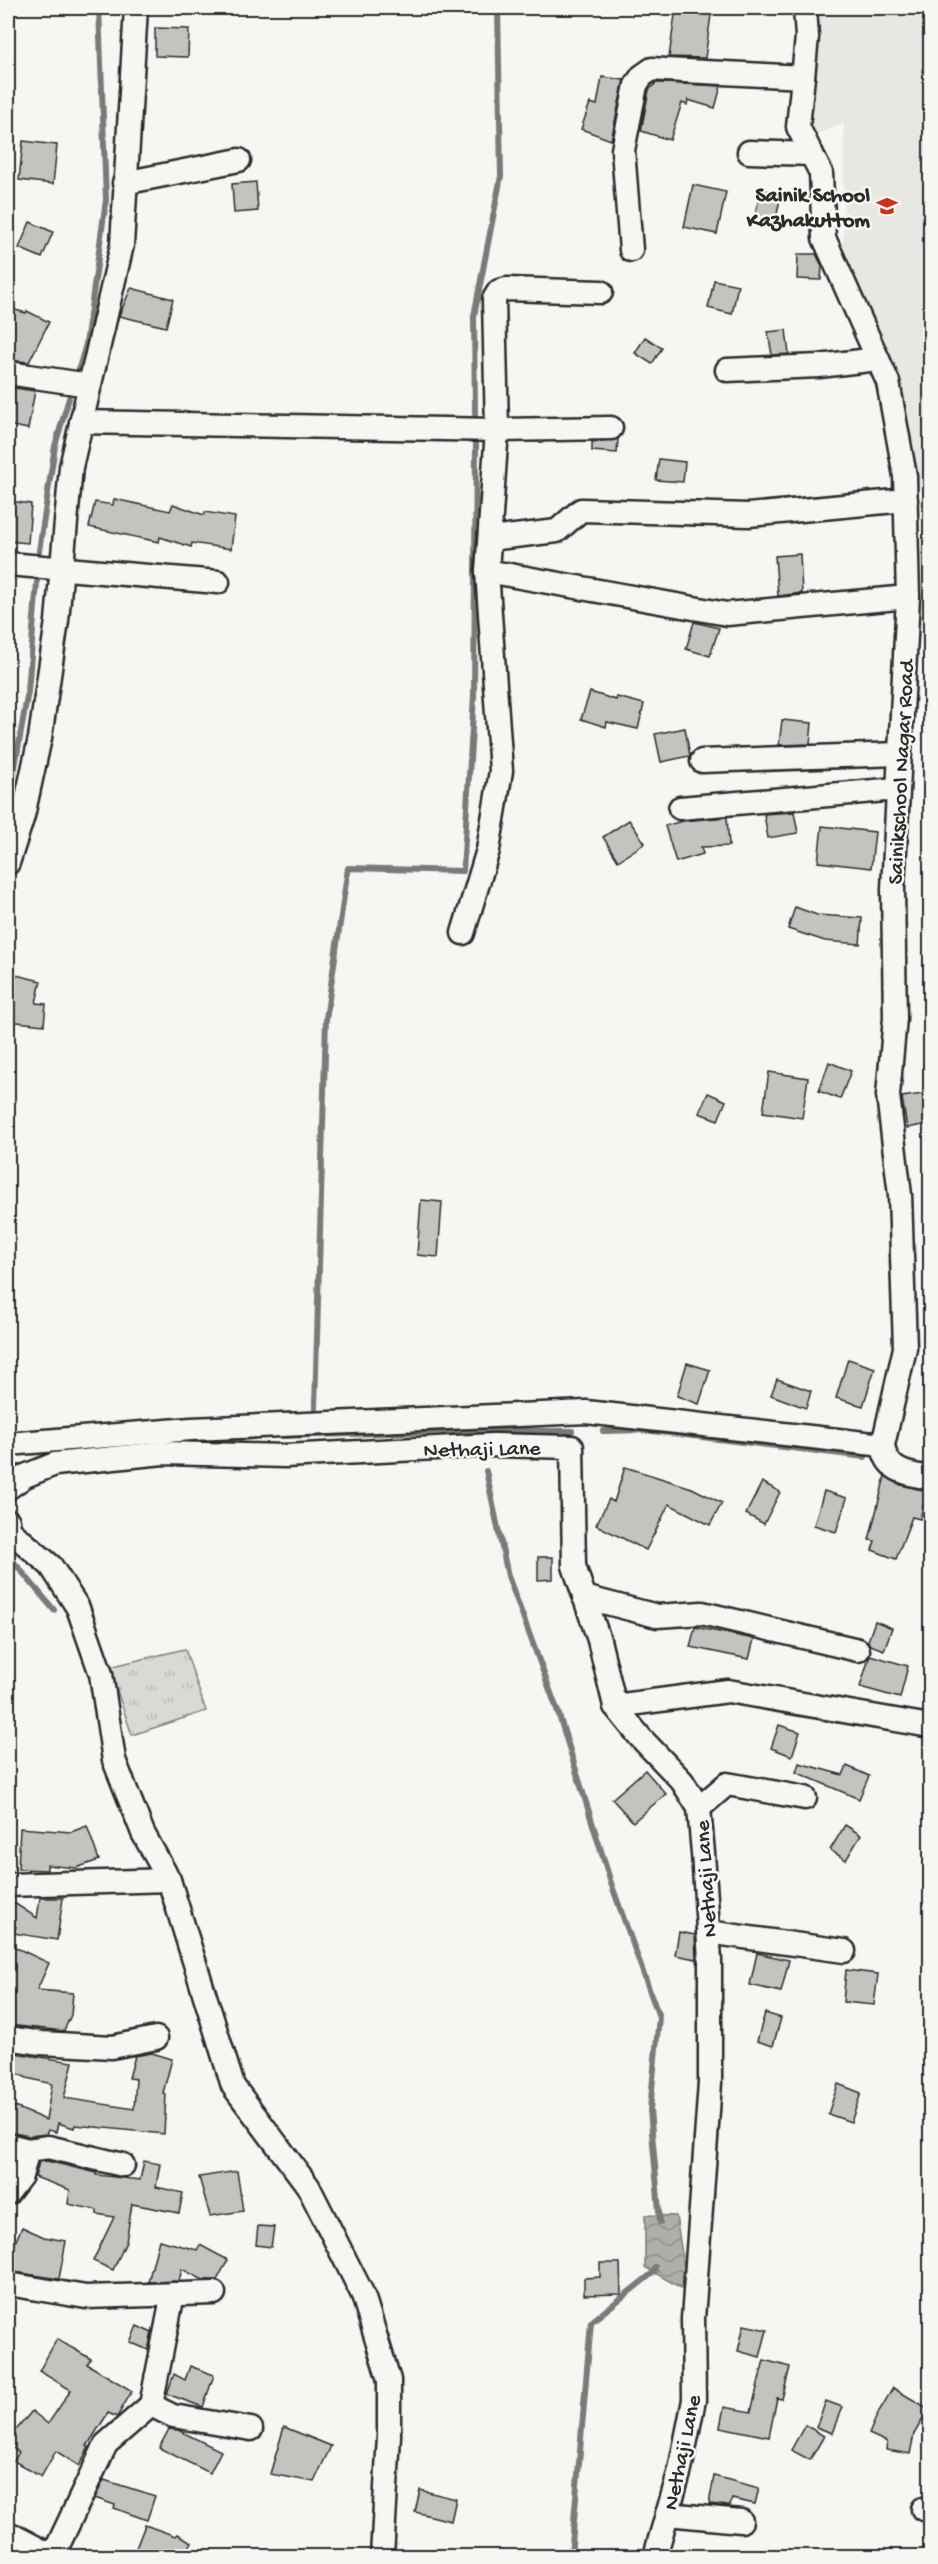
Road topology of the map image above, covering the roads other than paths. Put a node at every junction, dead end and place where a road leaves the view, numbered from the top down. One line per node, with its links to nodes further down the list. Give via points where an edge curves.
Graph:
1 (136, 8): 7 (street)
2 (805, 8): 3 (street, Sainikschool Nagar Road)
3 (803, 77): 5 (street, Sainikschool Nagar Road, via 798,127); 8 (street, via 658,69 642,76 636,85 623,150)
4 (749, 152): 5 (street)
5 (812, 154): 10 (street, Sainikschool Nagar Road, via 821,173 825,238)
6 (239, 160): 7 (street)
7 (124, 183): 13 (street, via 122,245)
8 (631, 250)
9 (601, 292): 16 (street, via 499,291 494,299)
10 (878, 358): 11 (street, via 819,366); 17 (street, Sainikschool Nagar Road, via 888,382)
11 (727, 370)
12 (8, 373): 13 (street)
13 (89, 385): 14 (street)
14 (81, 422): 16 (street); 20 (street, via 70,467)
15 (611, 428): 16 (street)
16 (497, 430): 18 (street)
17 (906, 500): 18 (street, via 749,514 581,510 558,531); 23 (street, Sainikschool Nagar Road)
18 (490, 539): 21 (street)
19 (8, 564): 20 (street)
20 (61, 568): 22 (street); 28 (street, via 40,738)
21 (488, 571): 23 (street, via 726,614); 29 (street, via 501,771 488,850)
22 (218, 582)
23 (908, 597): 24 (street, Sainikschool Nagar Road)
24 (899, 754): 25 (street); 26 (street, Sainikschool Nagar Road)
25 (702, 761)
26 (897, 789): 27 (street); 31 (street, Sainikschool Nagar Road, via 892,889 895,1017 888,1095 900,1195 905,1348)
27 (680, 808)
28 (8, 863)
29 (463, 933)
30 (8, 1444): 31 (street, via 191,1429 586,1412)
31 (883, 1445): 32 (street, via 891,1465 903,1473)
32 (930, 1478)
33 (8, 1488): 35 (street, Nethaji Lane, via 55,1464 163,1453 285,1456 493,1445 572,1446 574,1566)
34 (8, 1521): 41 (street, via 9,1530 51,1566 78,1608 101,1674 114,1760 143,1833)
35 (584, 1597): 36 (street, via 657,1616 702,1613); 37 (street, Nethaji Lane)
36 (858, 1650)
37 (615, 1706): 38 (street, via 728,1691); 40 (street, Nethaji Lane, via 682,1781)
38 (930, 1726)
39 (805, 1798): 40 (street, via 727,1784)
40 (699, 1808): 43 (street, Nethaji Lane)
41 (169, 1880): 42 (street); 59 (street, via 233,2086 308,2186 363,2295 389,2380)
42 (8, 1885)
43 (708, 1932): 44 (street); 55 (street, Nethaji Lane, via 710,2083 693,2319 694,2400)
44 (844, 1951)
45 (8, 2038): 46 (street, via 112,2047)
46 (156, 2038)
47 (18, 2147): 48 (street, via 48,2147); 49 (street, via 21,2176)
48 (123, 2165)
49 (8, 2193)
50 (8, 2284): 52 (street, via 86,2297)
51 (214, 2293): 52 (street)
52 (174, 2294): 53 (street)
53 (151, 2405): 54 (street, via 173,2416); 58 (street, via 106,2444)
54 (251, 2429)
55 (668, 2514): 56 (street); 60 (street, Nethaji Lane)
56 (741, 2521)
57 (8, 2532): 58 (street)
58 (53, 2556)
59 (382, 2556)
60 (655, 2556)

